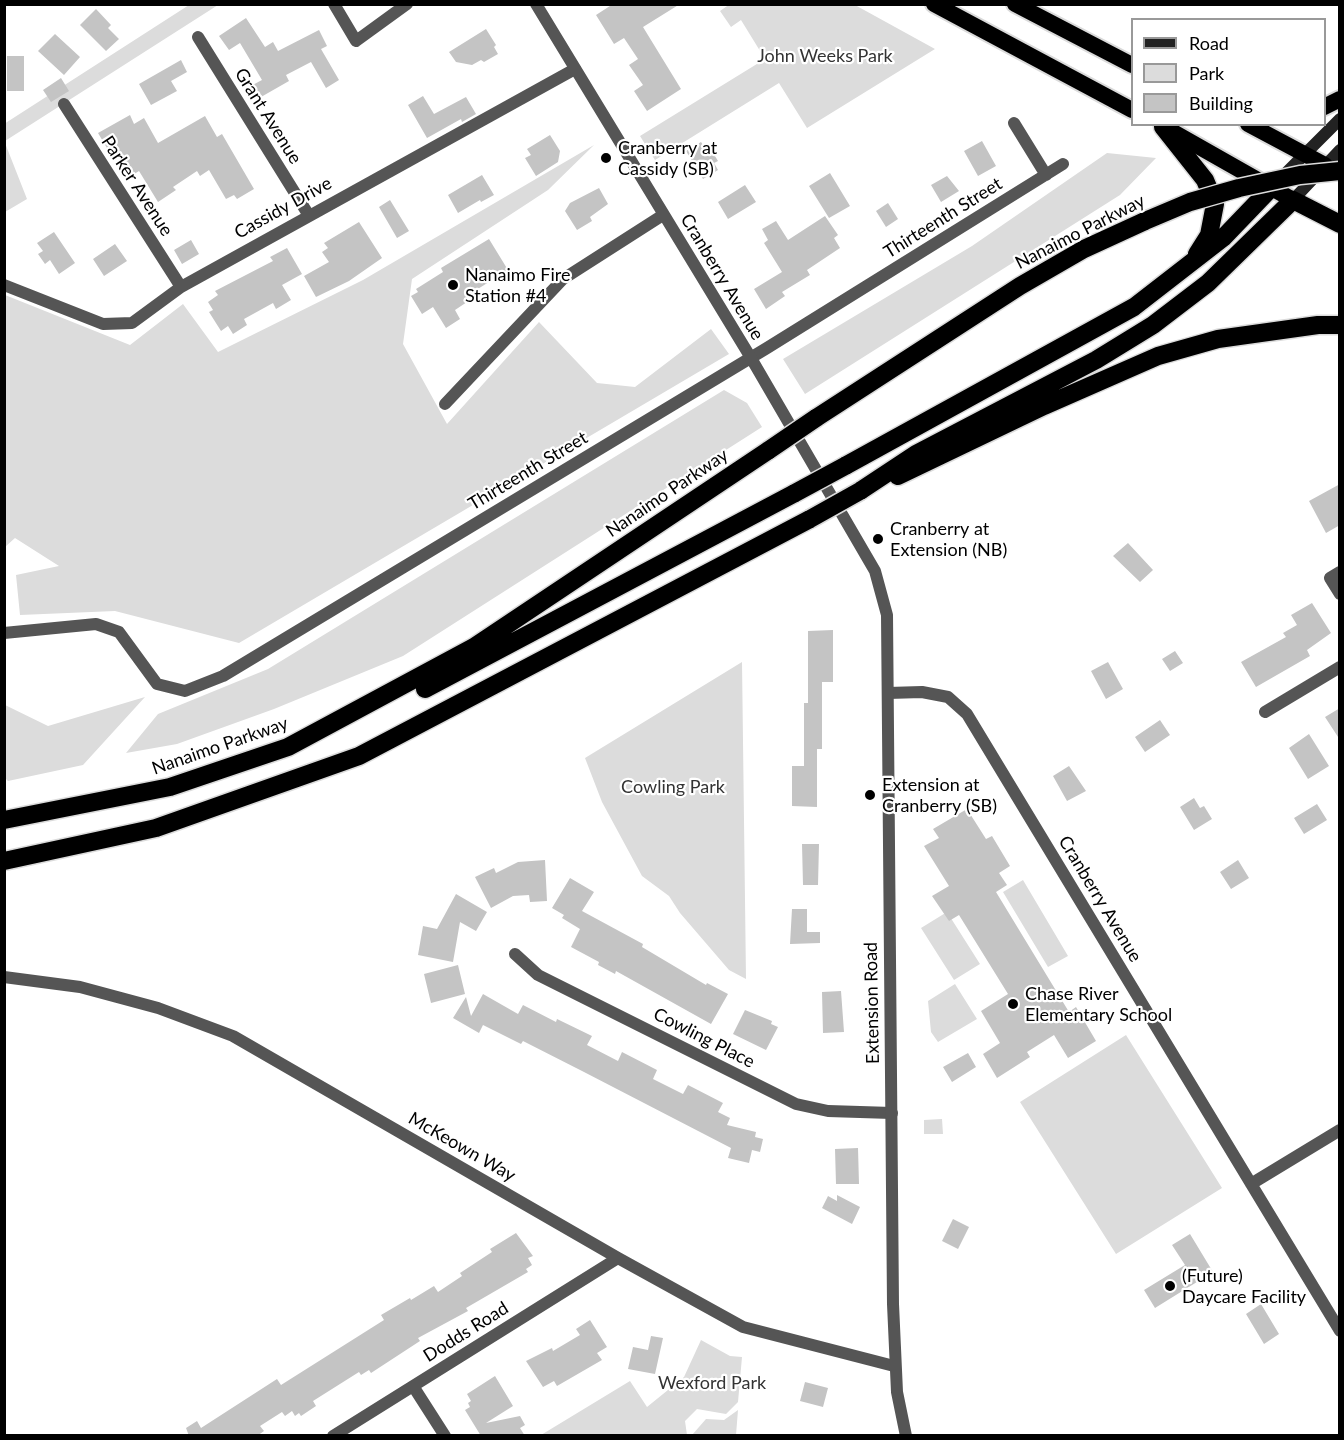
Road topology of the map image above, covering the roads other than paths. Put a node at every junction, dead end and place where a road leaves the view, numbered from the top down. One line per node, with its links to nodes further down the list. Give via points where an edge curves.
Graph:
1 (334, 4): 2 (street, via 356,41)
2 (407, 4)
3 (536, 4): 8 (street, Cranberry Avenue)
4 (934, 4): 12 (highway)
5 (1015, 4): 7 (highway)
6 (198, 37): 24 (street, Grant Avenue)
7 (1131, 64)
8 (575, 69): 24 (street, Cassidy Drive); 25 (street, Cranberry Avenue)
9 (1340, 99): 11 (highway)
10 (64, 104): 29 (street, Parker Avenue)
11 (1326, 106)
12 (1131, 109)
13 (1340, 119): 18 (main road)
14 (1014, 123): 21 (street)
15 (1161, 126): 22 (highway); 27 (highway, via 1205,180 1215,204 1209,235)
16 (1252, 126): 18 (highway)
17 (1340, 150): 20 (main road)
18 (1304, 155): 20 (highway); 22 (main road)
19 (1064, 164): 21 (street, Thirteenth Street)
20 (1335, 170): 23 (main road); 41 (highway, Nanaimo Parkway, bridge, via 1239,188 1190,202 1084,249 816,418 474,647)
21 (1046, 175): 31 (street, Thirteenth Street)
22 (1271, 188): 23 (highway); 27 (highway)
23 (1293, 200): 26 (highway); 33 (highway, via 1208,283 1153,325 1096,360 916,454)
24 (308, 214): 29 (street, Cassidy Drive)
25 (663, 215): 31 (street, Cranberry Avenue); 32 (street, via 563,279)
26 (1340, 224)
27 (1190, 266): 41 (highway, bridge, via 1102,327 795,493 435,684 341,728)
28 (4, 285): 29 (street, Cassidy Drive, via 103,324 132,323)
29 (181, 287)
30 (1340, 325): 33 (highway, via 1218,339 1158,356)
31 (750, 358): 34 (street, Cranberry Avenue); 37 (street, Thirteenth Street, via 223,676 194,687 185,690 157,684 119,632 96,624)
32 (445, 404)
33 (860, 491): 43 (highway, bridge, via 359,756 156,828)
34 (874, 570): 39 (street, Extension Road, via 886,615)
35 (1335, 575): 36 (street)
36 (1340, 594)
37 (4, 633)
38 (1340, 668): 40 (street)
39 (888, 693): 46 (street, Extension Road); 48 (street, Cranberry Avenue, via 922,692 948,697 967,714)
40 (1265, 712)
41 (288, 747): 42 (highway, Nanaimo Parkway, via 170,787)
42 (4, 820)
43 (4, 861)
44 (515, 954): 46 (street, Cowling Place, via 538,975 796,1104 828,1111)
45 (4, 977): 49 (street, McKeown Way, via 90,990 158,1008 233,1036)
46 (892, 1113): 51 (street, Extension Road)
47 (1340, 1130): 48 (street)
48 (1251, 1184): 50 (street, Cranberry Avenue)
49 (618, 1258): 51 (street, McKeown Way, via 743,1327); 52 (street, Dodds Road)
50 (1340, 1331)
51 (894, 1366): 55 (street, Extension Road)
52 (413, 1386): 53 (street, Dodds Road); 54 (street)
53 (333, 1436)
54 (445, 1436)
55 (906, 1436)

